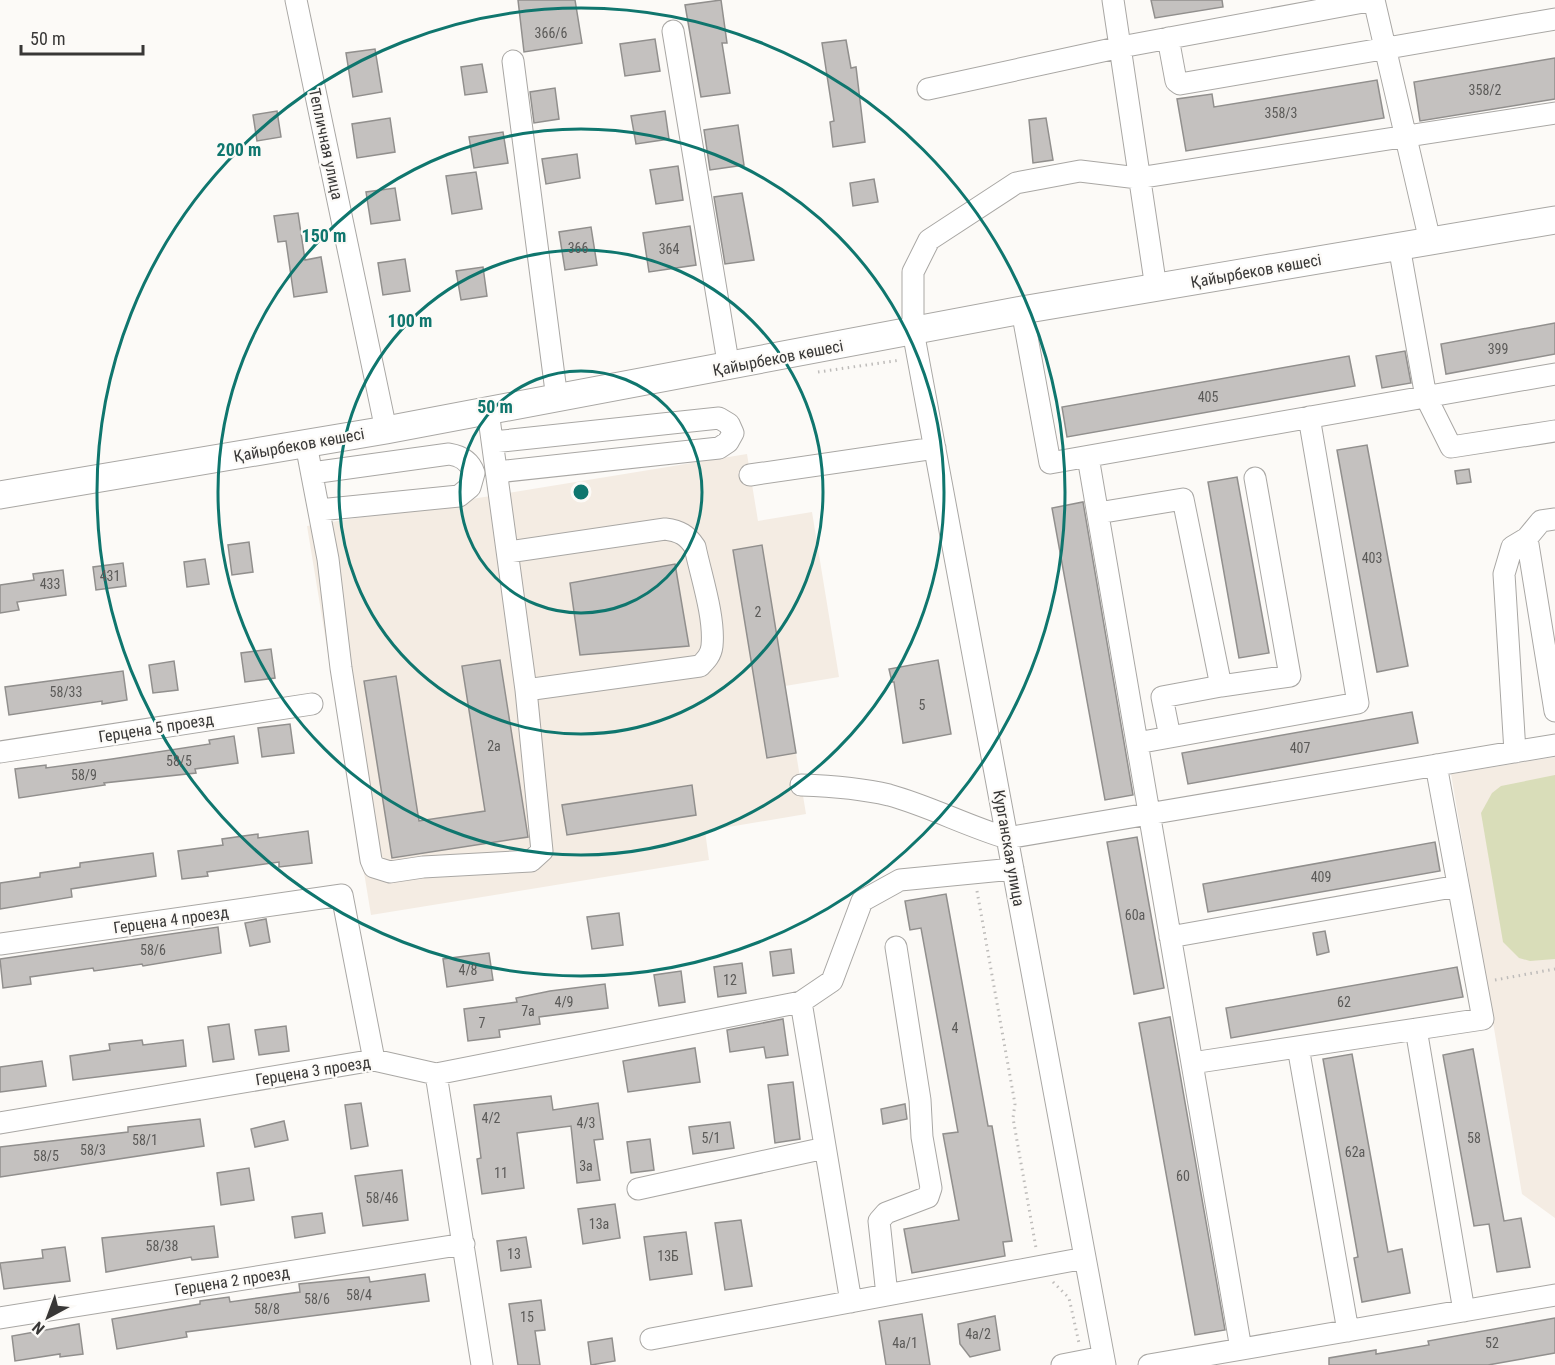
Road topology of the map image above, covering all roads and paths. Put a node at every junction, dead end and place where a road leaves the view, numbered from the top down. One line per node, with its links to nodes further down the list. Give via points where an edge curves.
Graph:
1 (296, 0): 24 (street, Тепличная улица)
2 (1113, 0): 7 (street)
3 (1374, 0): 6 (street); 13 (street)
4 (1555, 19): 6 (street, via 1180,84 1176,81)
5 (673, 31): 18 (street)
6 (1168, 38): 7 (street)
7 (1120, 47): 9 (street); 11 (street)
8 (513, 61): 21 (street)
9 (928, 89)
10 (1555, 113): 11 (street, Курганская улица)
11 (1138, 178): 15 (street); 17 (street, Курганская улица, via 1080,171 1016,183 929,240 913,272)
12 (1555, 220): 13 (main road, Қайырбеков көшесі)
13 (1430, 241): 14 (main road, Қайырбеков көшесі)
14 (1399, 246): 15 (main road, Қайырбеков көшесі); 20 (street)
15 (1156, 288): 16 (main road, Қайырбеков көшесі)
16 (1022, 310): 17 (main road, Қайырбеков көшесі); 29 (street, via 1050,463)
17 (913, 331): 18 (main road, Қайырбеков көшесі); 28 (street, Курганская улица)
18 (729, 368): 21 (main road, Қайырбеков көшесі)
19 (1555, 374): 20 (street)
20 (1426, 397): 23 (street); 25 (street, via 1451,447)
21 (557, 399): 22 (main road, Қайырбеков көшесі)
22 (488, 411): 24 (main road, Қайырбеков көшесі); 26 (street)
23 (1309, 417): 29 (street); 44 (street, via 1358,703)
24 (386, 430): 27 (main road, Қайырбеков көшесі)
25 (1555, 431)
26 (493, 442): 30 (street); 30 (street, via 719,418 729,424 733,433 719,448)
27 (306, 444): 31 (street); 34 (main road, Қайырбеков көшесі)
28 (935, 448): 32 (street); 52 (street, Курганская улица)
29 (1088, 457): 36 (street)
30 (497, 472): 39 (street)
31 (312, 473): 35 (street); 35 (street, via 449,454 459,455 474,473 470,487 459,496)
32 (750, 475)
33 (1255, 478): 40 (street, via 1290,676)
34 (0, 495)
35 (319, 510): 41 (street, via 374,867 390,872 531,861 538,857 542,851)
36 (1098, 513): 40 (street, via 1183,499); 45 (street)
37 (1555, 519): 38 (street, via 1541,521)
38 (1527, 538): 43 (street); 48 (street, via 1512,547 1504,573)
39 (508, 552): 41 (street); 41 (street, via 665,529 680,531 696,547 710,623 712,646 709,657 700,666)
40 (1221, 686): 44 (street, via 1162,697)
41 (526, 690)
42 (312, 704): 47 (street, Герцена 5 проезд)
43 (1555, 711)
44 (1170, 737): 45 (street)
45 (1137, 743): 51 (street)
46 (1555, 745): 48 (street)
47 (0, 752)
48 (1515, 752): 49 (street)
49 (1436, 765): 51 (street); 55 (street)
50 (801, 785): 52 (street, via 889,795)
51 (1149, 814): 52 (street); 56 (street)
52 (1007, 838): 53 (street, Курганская улица)
53 (1013, 869): 54 (street); 71 (street, Курганская улица)
54 (977, 873): 61 (street, via 900,880 862,901 832,981); 72 (path)
55 (1458, 886): 56 (street); 60 (street)
56 (1170, 937): 65 (street)
57 (0, 945): 64 (street, Герцена 4 проезд, via 342,895)
58 (897, 947): 74 (street, via 931,1188 928,1197 886,1213 879,1221)
59 (1555, 969): 60 (path)
60 (1476, 984): 62 (street, via 1483,1019)
61 (801, 1002): 66 (street, Герцена 3 проезд); 68 (street)
62 (1416, 1029): 63 (street); 76 (street)
63 (1298, 1047): 65 (street); 78 (street)
64 (374, 1060): 66 (street, Герцена 3 проезд); 67 (street, Герцена 3 проезд)
65 (1192, 1064): 80 (street)
66 (436, 1074): 70 (street)
67 (0, 1123)
68 (825, 1148): 69 (street); 75 (street)
69 (638, 1189)
70 (464, 1244): 77 (street, Герцена 2 проезд); 82 (street)
71 (1085, 1258): 72 (street); 81 (street, Курганская улица)
72 (1039, 1267): 74 (street); 81 (path, via 1069,1298)
73 (1555, 1295): 76 (street)
74 (887, 1296): 75 (street)
75 (851, 1302): 79 (street)
76 (1464, 1311): 78 (street)
77 (0, 1318)
78 (1348, 1331): 80 (street)
79 (651, 1339)
80 (1241, 1349): 84 (street)
81 (1097, 1361): 83 (street)
82 (482, 1365)
83 (1062, 1365)
84 (1149, 1365)

